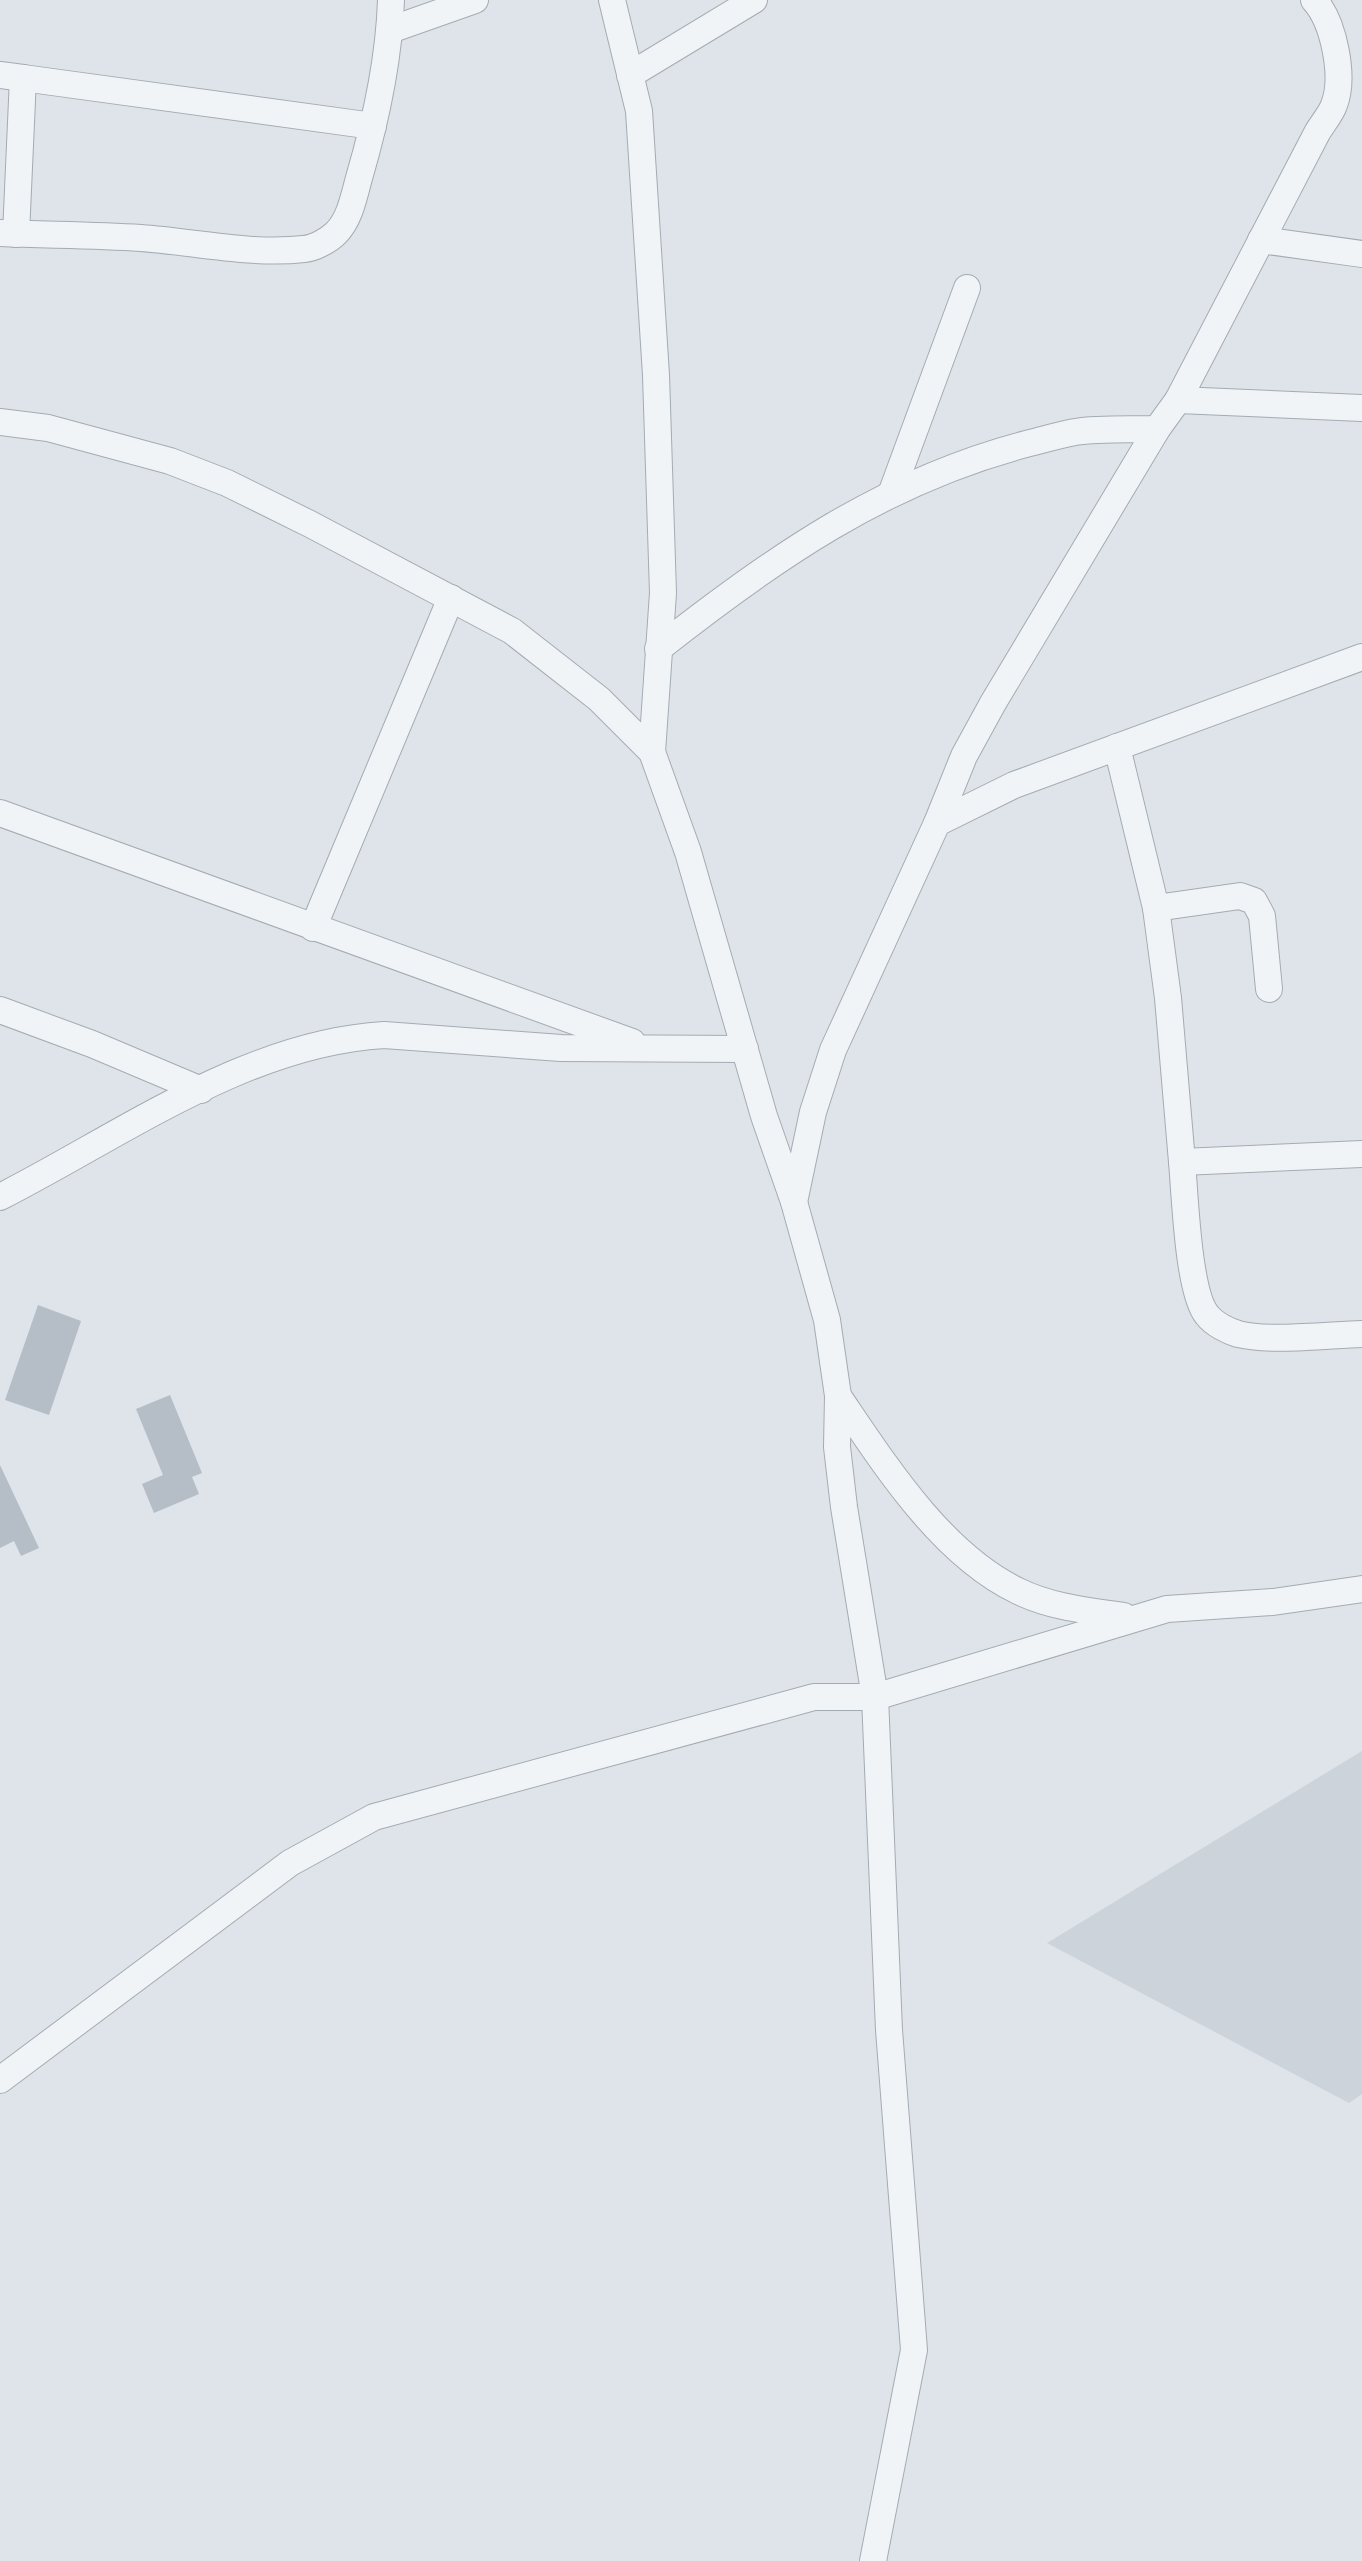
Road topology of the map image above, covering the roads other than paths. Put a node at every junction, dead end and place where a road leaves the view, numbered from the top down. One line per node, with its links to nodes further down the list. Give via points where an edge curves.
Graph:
1 (391, 0): 6 (street)
2 (475, 0): 6 (street)
3 (612, 0): 7 (street)
4 (754, 0): 7 (street)
5 (1314, 0): 11 (street, via 1334,40 1339,79 1335,105)
6 (390, 30): 9 (street)
7 (630, 75): 20 (street, via 639,111 656,375 663,522)
8 (11, 76): 9 (street); 10 (street)
9 (373, 126): 10 (street, via 349,210 337,232 306,249)
10 (8, 233)
11 (1261, 240): 12 (street); 14 (street)
12 (1362, 254)
13 (966, 288): 18 (street)
14 (1178, 400): 15 (street); 17 (street)
15 (1362, 408)
16 (0, 422): 19 (street, via 108,443 227,483)
17 (1157, 429): 18 (street, via 1076,432 981,456); 25 (street, via 993,702 964,756)
18 (891, 494): 20 (street, via 813,537 735,588)
19 (451, 598): 23 (street, via 512,631 561,667); 27 (street)
20 (658, 649): 23 (street)
21 (1362, 657): 22 (street)
22 (1117, 747): 25 (street, via 1014,784); 26 (street)
23 (652, 752): 31 (street, via 688,852)
24 (0, 813): 27 (street)
25 (938, 823): 36 (street, via 833,1050 813,1112)
26 (1156, 908): 28 (street, via 1240,896 1254,901 1262,916); 34 (street)
27 (313, 928): 30 (street)
28 (1269, 989)
29 (0, 1010): 32 (street)
30 (651, 1048): 31 (street); 32 (street, via 561,1048 384,1035 354,1037 315,1045)
31 (745, 1049): 36 (street)
32 (201, 1090): 35 (street)
33 (1362, 1154): 34 (street)
34 (1182, 1162): 37 (street, via 1192,1264 1200,1303 1207,1316 1238,1334)
35 (0, 1197)
36 (794, 1202): 38 (street, via 827,1320)
37 (1362, 1334)
38 (838, 1396): 40 (street, via 887,1468 975,1566 1019,1592 1077,1610); 41 (street, via 837,1447 844,1507)
39 (1362, 1589): 40 (street, via 1273,1602 1167,1609)
40 (1134, 1618): 41 (street)
41 (875, 1697): 42 (street, via 814,1697 374,1817 290,1863); 43 (street, via 889,2030 914,2350)
42 (0, 2080)
43 (873, 2561)

